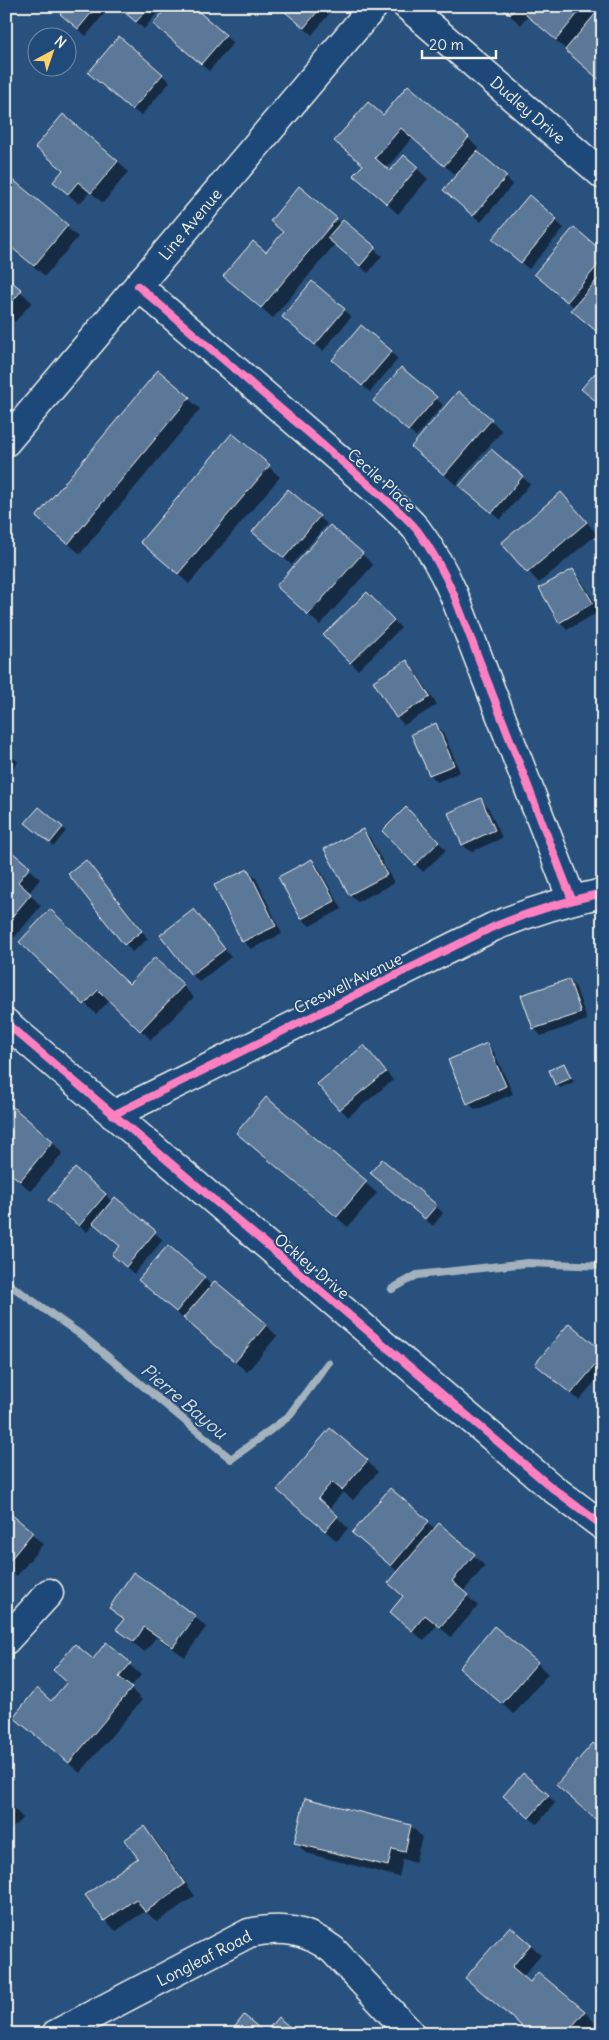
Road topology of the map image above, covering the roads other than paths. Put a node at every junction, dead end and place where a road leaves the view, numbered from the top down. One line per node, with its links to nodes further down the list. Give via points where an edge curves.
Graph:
1 (374, 6): 4 (street, Line Avenue)
2 (407, 6): 3 (street, Dudley Drive)
3 (603, 175)
4 (138, 286): 5 (street, Line Avenue); 7 (street, Cecile Place, via 368,484 417,531 442,569 454,595)
5 (6, 442)
6 (603, 894): 7 (street, Creswell Avenue)
7 (572, 900): 9 (street, Creswell Avenue, via 493,926)
8 (6, 1023): 9 (street, Ockley Drive)
9 (113, 1115): 10 (street, Ockley Drive, via 543,1480)
10 (603, 1526)
11 (49, 1593): 12 (street)
12 (6, 1640)
13 (56, 2034): 14 (street, Longleaf Road, via 249,1933 270,1928 297,1931 333,1950)
14 (411, 2034)

